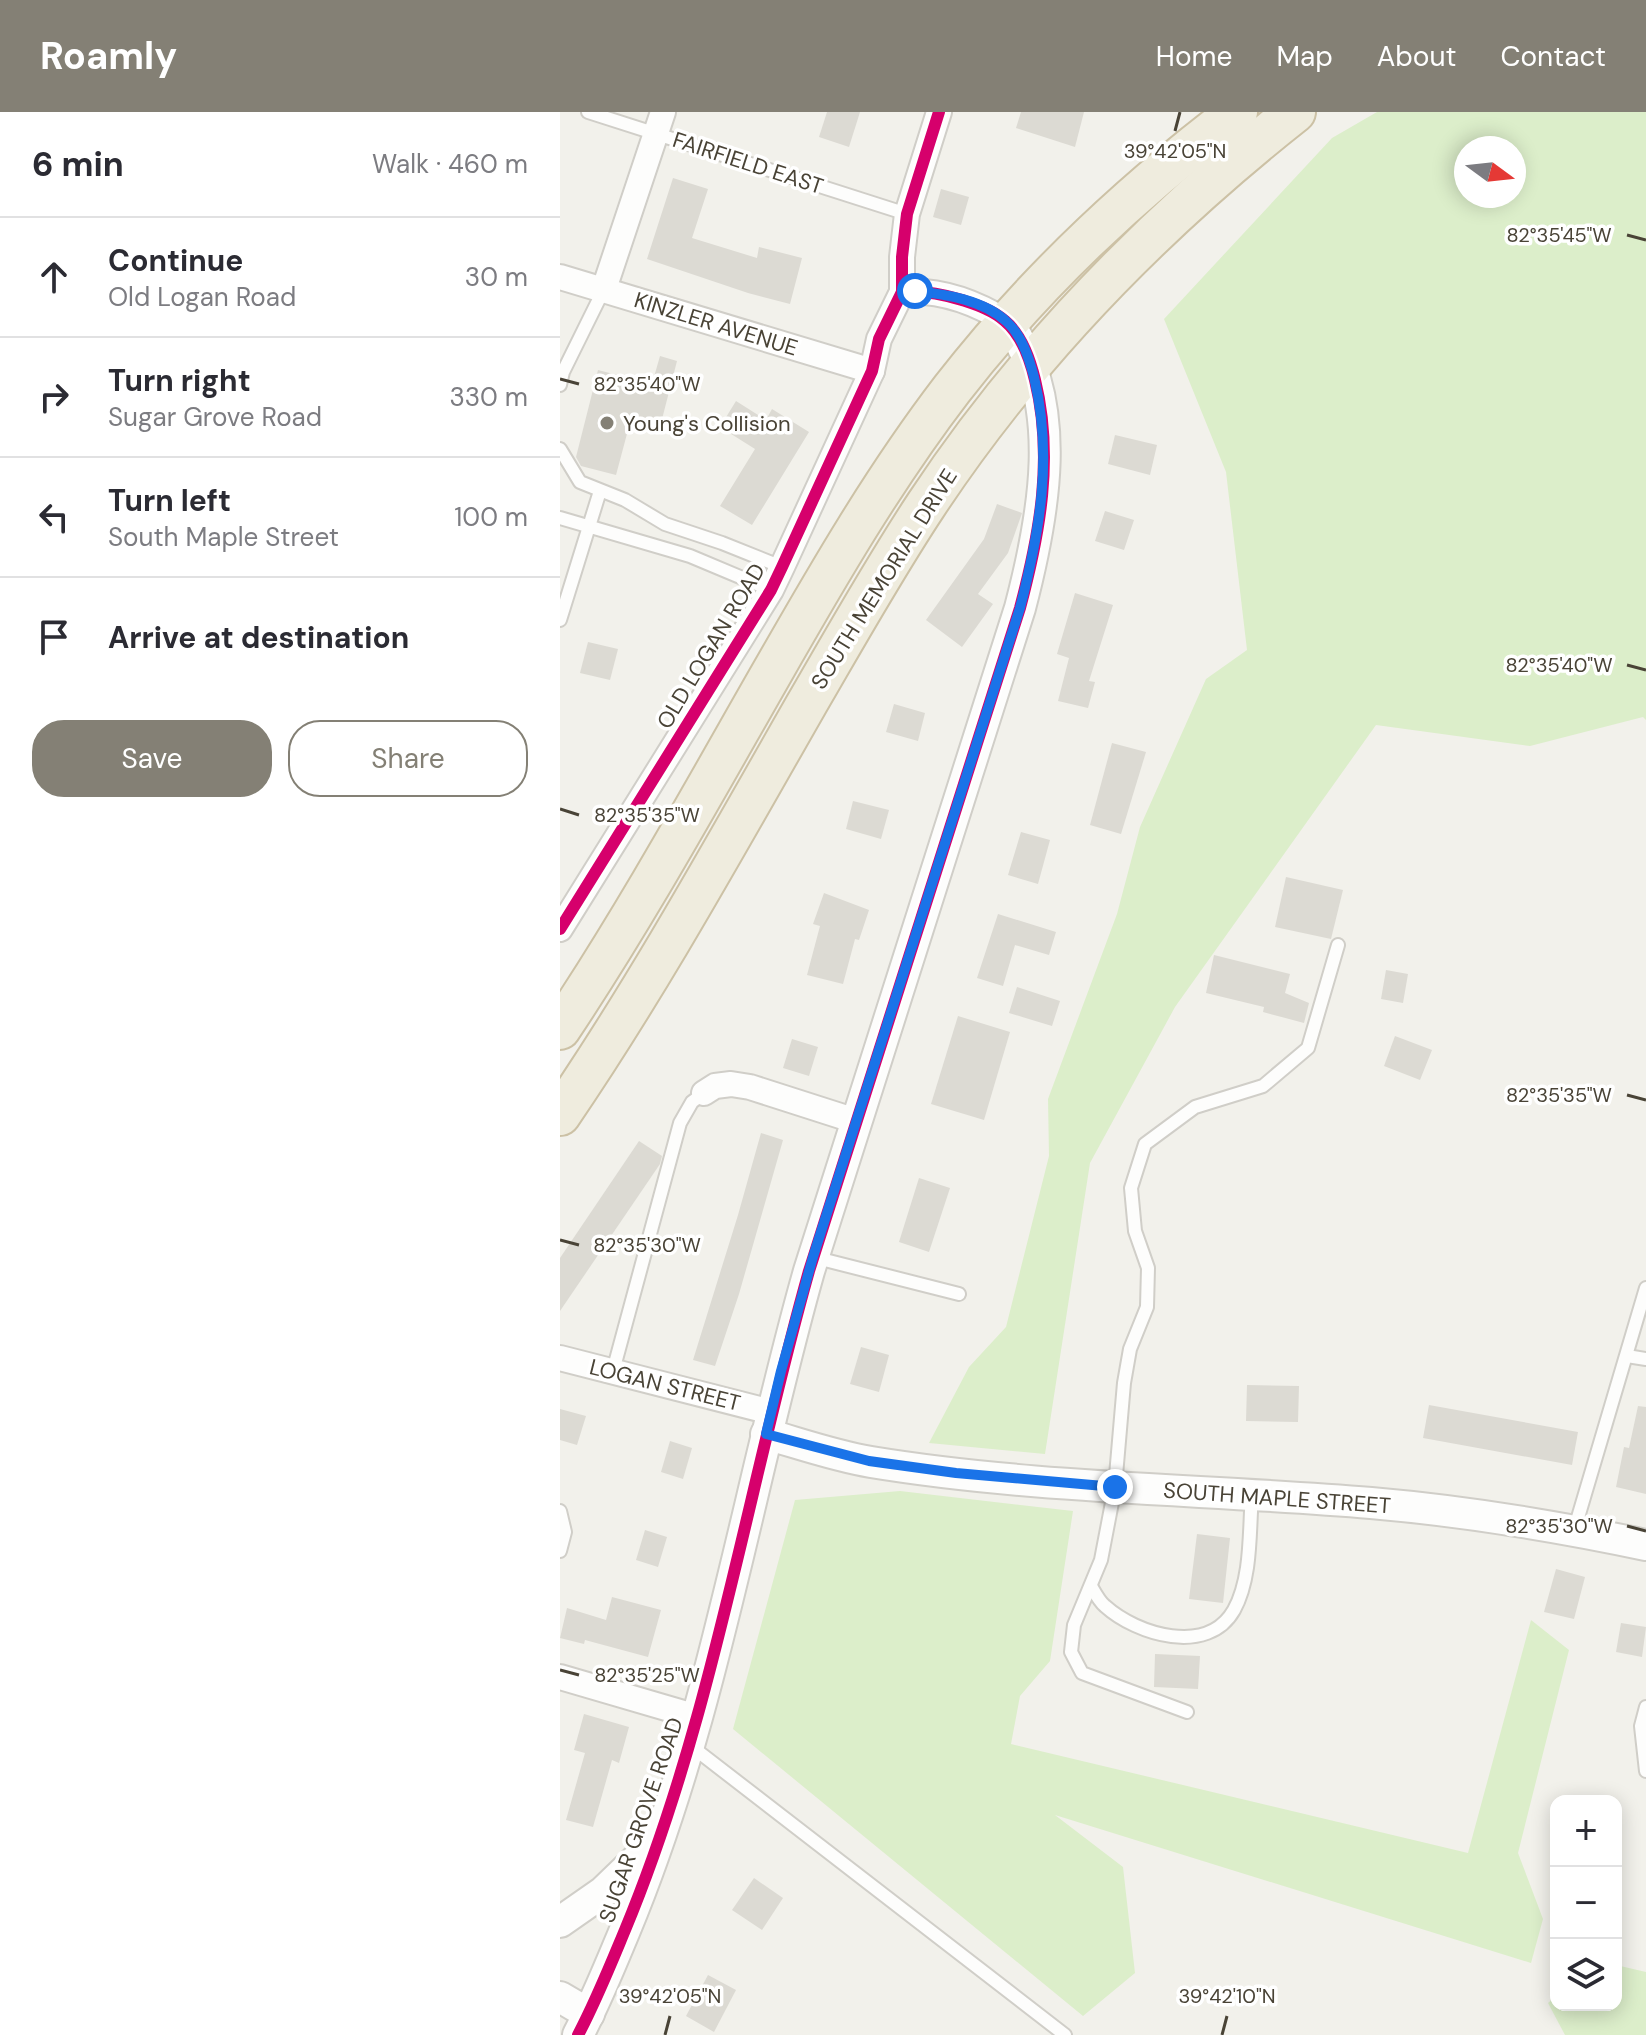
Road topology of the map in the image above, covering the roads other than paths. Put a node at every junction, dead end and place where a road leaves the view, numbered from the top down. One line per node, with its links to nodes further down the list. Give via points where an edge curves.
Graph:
1 (588, 112): 5 (lane, FAIRFIELD EAST)
2 (939, 112): 6 (street)
3 (1237, 112): 10 (highway, SOUTH MEMORIAL DRIVE, via 1100,225)
4 (1295, 112): 11 (highway, SOUTH MEMORIAL DRIVE, via 1159,227)
5 (660, 123): 6 (lane, FAIRFIELD EAST); 8 (street)
6 (907, 214): 9 (street)
7 (560, 277): 8 (street, KINZLER AVENUE)
8 (604, 289): 12 (street, KINZLER AVENUE); 13 (lane)
9 (902, 292): 10 (street, via 943,294 982,306); 12 (street, OLD LOGAN ROAD, via 879,339)
10 (1007, 322): 11 (street, SUGAR GROVE ROAD); 23 (highway, SOUTH MEMORIAL DRIVE, via 889,478)
11 (1031, 364): 25 (highway, SOUTH MEMORIAL DRIVE, via 926,505 653,972); 26 (street, SUGAR GROVE ROAD, via 1044,447 1034,555)
12 (872, 371): 18 (street, OLD LOGAN ROAD)
13 (560, 385)
14 (560, 449): 15 (lane, via 580,482)
15 (600, 491): 17 (lane); 18 (lane, via 665,524)
16 (560, 518): 17 (lane)
17 (590, 527): 19 (lane, via 690,556); 20 (lane)
18 (782, 567): 19 (street, OLD LOGAN ROAD)
19 (771, 590): 21 (street, OLD LOGAN ROAD)
20 (560, 620)
21 (560, 929)
22 (1338, 945): 35 (lane, via 1308,1048 1263,1086 1195,1107 1145,1144 1131,1188 1135,1231 1148,1268 1147,1307 1130,1349)
23 (560, 1029)
24 (704, 1093): 26 (street, via 715,1086 750,1087); 33 (lane, via 680,1123)
25 (560, 1115)
26 (856, 1121): 27 (street, SUGAR GROVE ROAD)
27 (813, 1257): 29 (lane); 34 (street, SUGAR GROVE ROAD)
28 (1646, 1288): 30 (lane)
29 (959, 1294)
30 (1627, 1356): 32 (lane); 38 (lane)
31 (560, 1358): 33 (street, LOGAN STREET)
32 (1646, 1359)
33 (613, 1371): 34 (street, LOGAN STREET)
34 (768, 1423): 35 (street, SOUTH MAPLE STREET, via 869,1461); 45 (street, SUGAR GROVE ROAD)
35 (1115, 1487): 36 (street, SOUTH MAPLE STREET); 41 (lane)
36 (1252, 1495): 38 (street, SOUTH MAPLE STREET, via 1372,1503); 41 (lane, via 1244,1585 1233,1612 1212,1633 1183,1637 1143,1631 1104,1606)
37 (560, 1511): 40 (lane, via 565,1532)
38 (1574, 1531): 39 (street, SOUTH MAPLE STREET)
39 (1646, 1545)
40 (560, 1551)
41 (1091, 1586): 44 (lane, via 1074,1625 1071,1652 1082,1673)
42 (560, 1677): 45 (street)
43 (1646, 1707): 46 (lane, via 1641,1726)
44 (1187, 1712)
45 (694, 1732): 47 (street, SUGAR GROVE ROAD); 51 (lane)
46 (1646, 1771)
47 (661, 1836): 48 (street, via 603,1892); 50 (street, SUGAR GROVE ROAD)
48 (560, 1922)
49 (560, 1997): 50 (street)
50 (584, 2025)
51 (1065, 2035)

